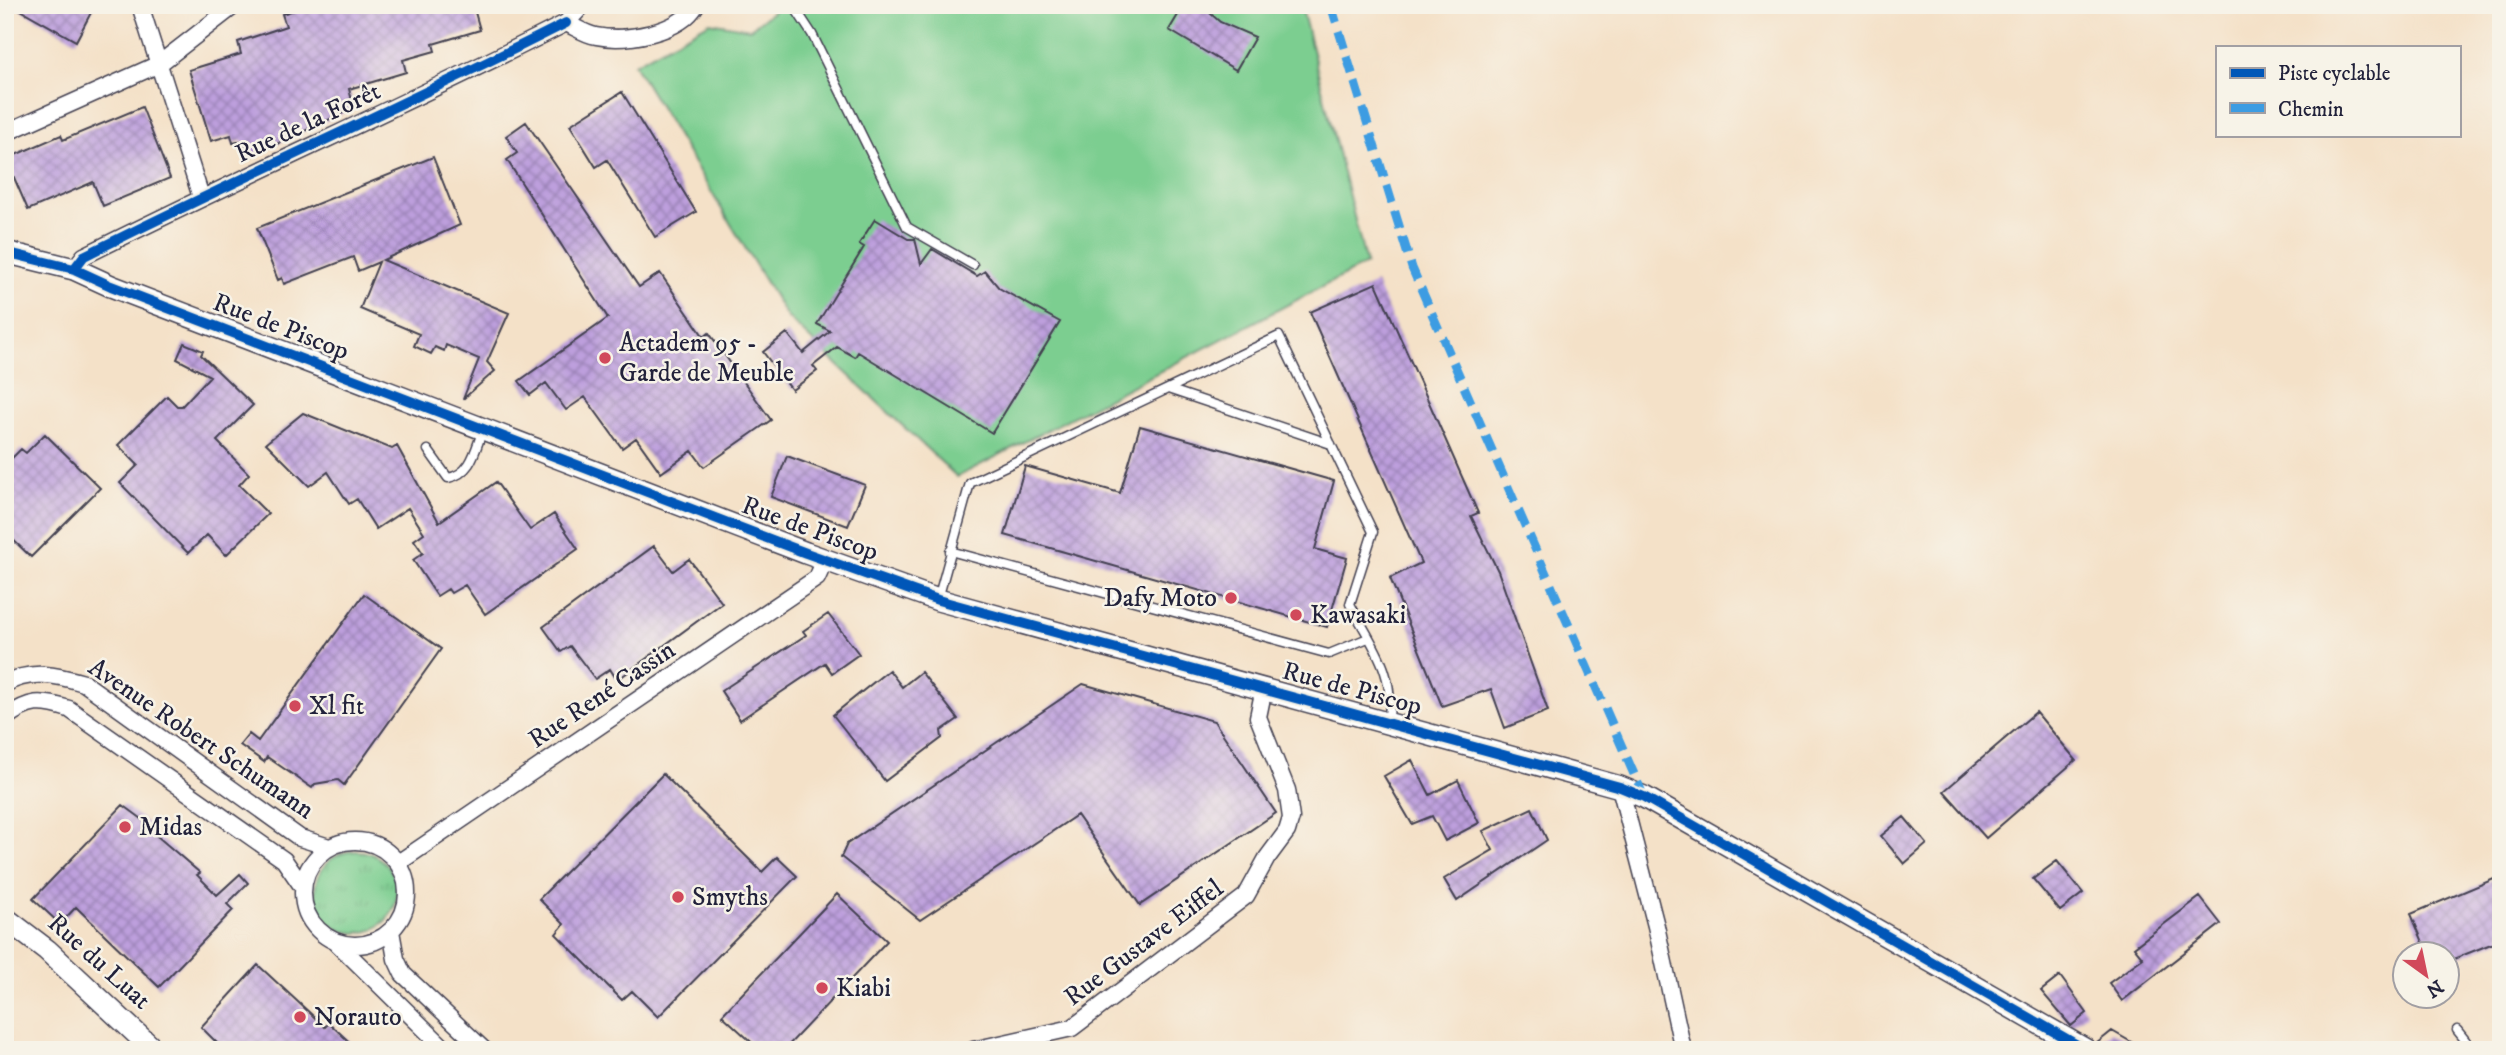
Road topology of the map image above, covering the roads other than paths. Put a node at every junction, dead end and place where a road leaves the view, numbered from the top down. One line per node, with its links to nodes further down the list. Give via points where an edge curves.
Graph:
1 (141, 5): 7 (street)
2 (235, 5): 7 (street)
3 (583, 5): 6 (street, Rue de la Forêt)
4 (696, 5): 6 (street, via 678,22 639,37 593,36)
5 (793, 5): 11 (lane, via 907,227)
6 (566, 23): 9 (street, Rue de la Forêt, via 438,88)
7 (159, 64): 8 (street); 9 (street)
8 (5, 133)
9 (201, 197): 12 (street, Rue de la Forêt, via 83,256)
10 (5, 252): 12 (street, Rue de Piscop)
11 (973, 265)
12 (75, 268): 14 (street, Rue de Piscop, via 111,286)
13 (1168, 388): 15 (lane); 15 (lane, via 1279,336); 17 (lane, via 970,483)
14 (483, 429): 16 (lane, via 473,458 454,477 448,478); 18 (street, Rue de Piscop)
15 (1331, 444): 20 (lane, via 1373,532 1350,604)
16 (428, 450)
17 (950, 551): 19 (lane); 20 (lane, via 1329,654)
18 (825, 560): 19 (street, Rue de Piscop); 27 (street, Rue René Cassin, via 817,578)
19 (938, 600): 22 (street, Rue de Piscop)
20 (1368, 638): 24 (lane, via 1389,674 1392,701)
21 (5, 684): 26 (street, Avenue Robert Schumann, via 19,676 57,674 84,683 300,838)
22 (1264, 688): 24 (street, Rue de Piscop); 37 (street, Rue Gustave Eiffel, via 1258,717 1287,790 1291,818 1246,896 1072,1028)
23 (5, 718): 28 (street, Avenue Robert Schumann, via 22,706 43,701 69,709 285,859)
24 (1388, 723): 25 (street, Rue de Piscop)
25 (1620, 787): 29 (street); 40 (street, Rue de Piscop)
26 (329, 847): 27 (street, via 359,840 388,851); 28 (street, via 316,857)
27 (398, 863): 31 (street, via 408,891 401,919)
28 (302, 886): 32 (street, via 310,921)
29 (1647, 895): 38 (street, via 1648,926); 39 (street)
30 (5, 918): 34 (street, Rue du Luat, via 47,950)
31 (391, 931): 32 (street, via 371,943); 36 (street, via 403,974)
32 (337, 943): 35 (street)
33 (2457, 1030): 41 (lane)
34 (154, 1050)
35 (446, 1050)
36 (484, 1050)
37 (973, 1050)
38 (1673, 1050)
39 (1683, 1050)
40 (2086, 1050)
41 (2473, 1050)

